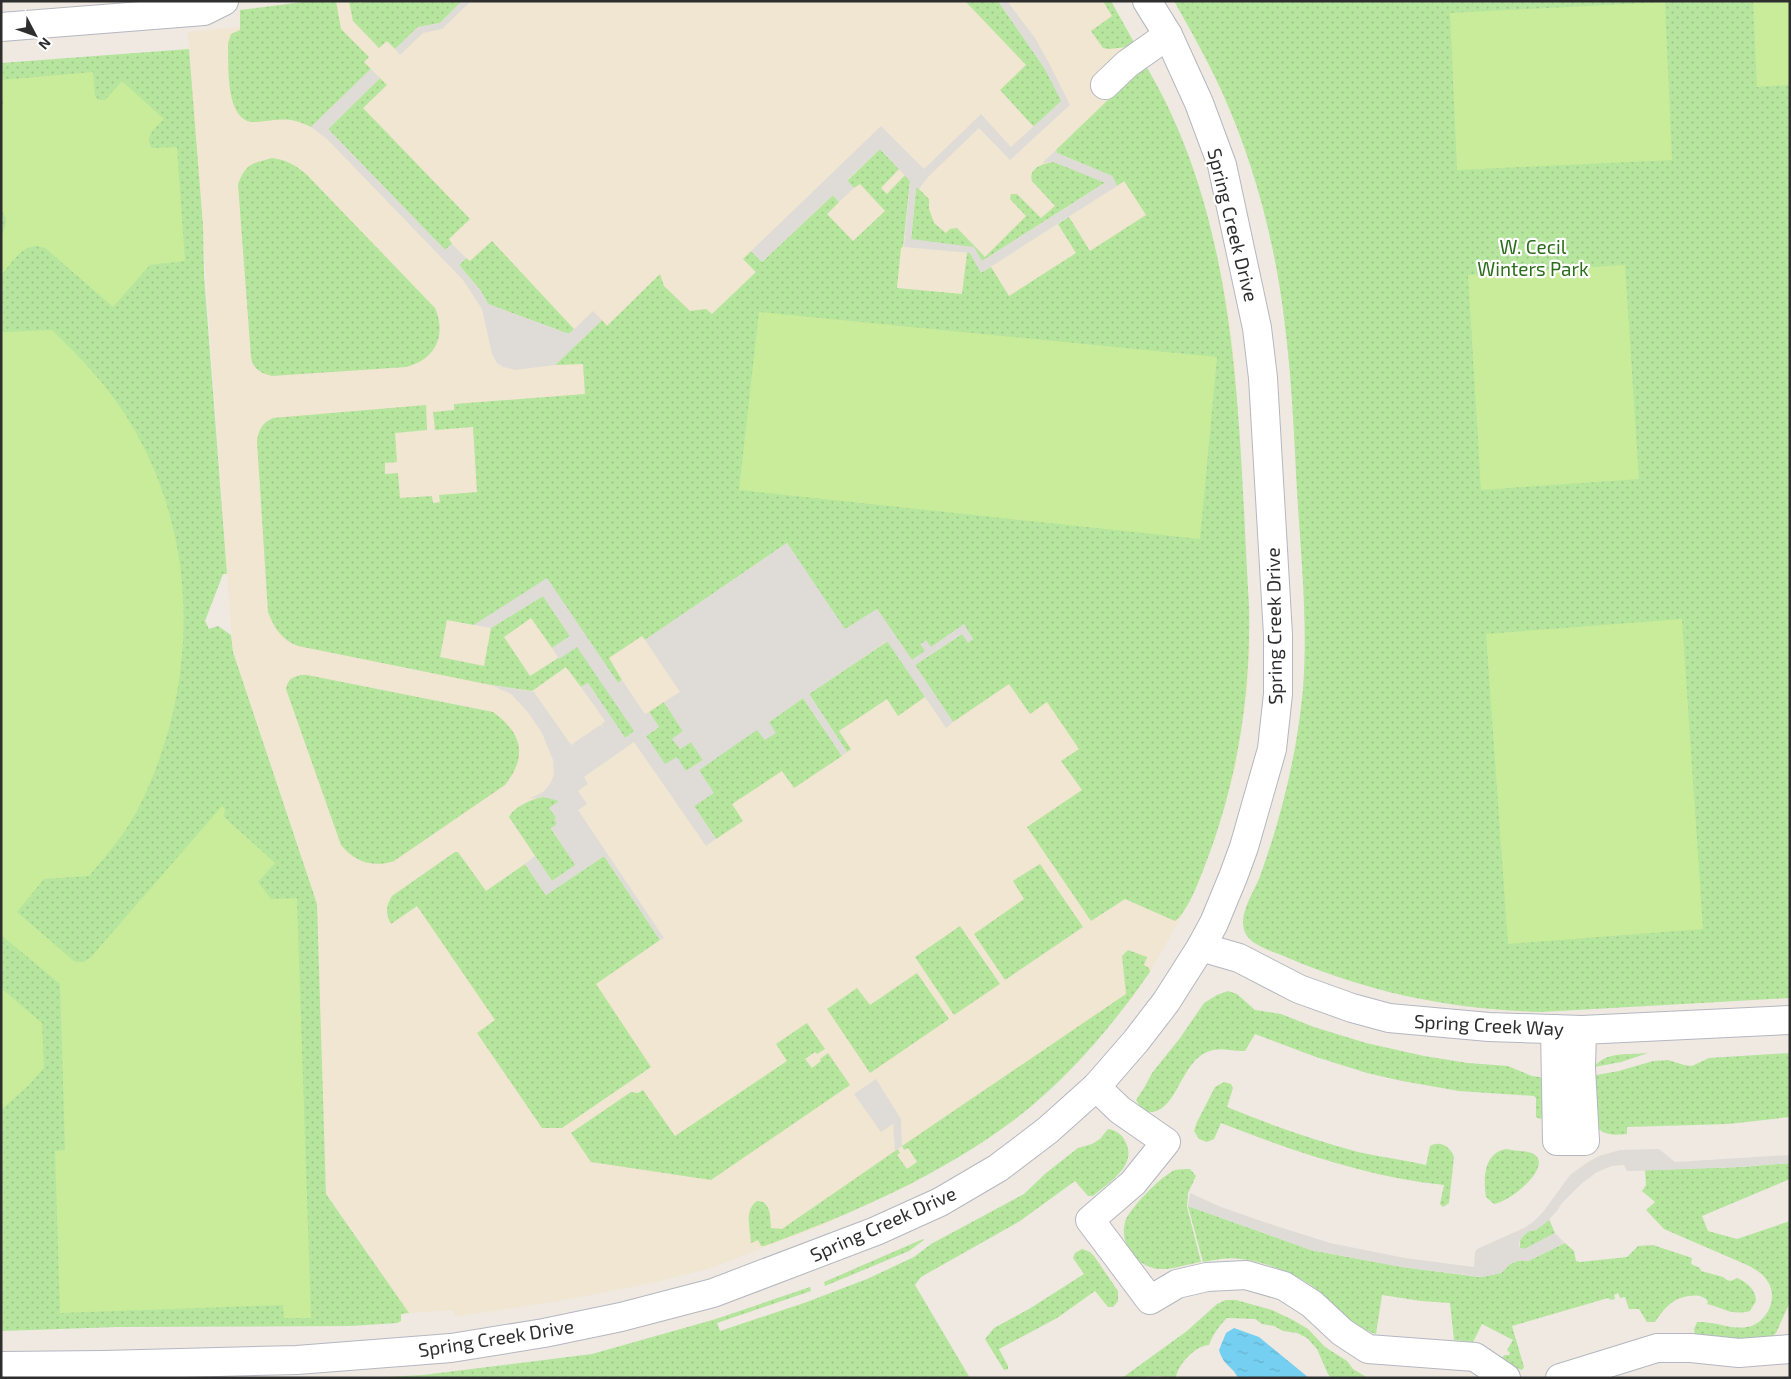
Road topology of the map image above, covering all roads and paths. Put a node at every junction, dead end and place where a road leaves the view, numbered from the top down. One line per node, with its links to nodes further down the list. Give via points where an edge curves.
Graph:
1 (224, 1): 3 (street, via 204,11)
2 (1147, 1): 4 (street, Spring Creek Drive)
3 (1, 27)
4 (1168, 35): 5 (street, via 1127,64); 6 (street, Spring Creek Drive, via 1199,103 1222,165 1257,328 1263,378 1278,635 1278,694 1272,749 1241,855)
5 (1105, 85)
6 (1201, 947): 8 (street, Spring Creek Way, via 1239,958 1299,989 1389,1018); 10 (street, Spring Creek Drive, via 1166,1002)
7 (1790, 1020): 9 (street, Spring Creek Way)
8 (1555, 1029): 9 (street, Spring Creek Way); 9 (street, via 1557,1141 1585,1141)
9 (1582, 1030)
10 (1096, 1087): 12 (street, Spring Creek Drive, via 1048,1130 998,1168 940,1202 876,1231 713,1293 621,1317 451,1348 374,1355 297,1360); 13 (street, via 1120,1110 1166,1142 1132,1183 1090,1220 1150,1300 1177,1284 1207,1277 1246,1275 1284,1286 1368,1349 1475,1357)
11 (1790, 1349): 14 (street, via 1739,1353 1657,1348)
12 (1, 1366)
13 (1506, 1378)
14 (1560, 1378)

